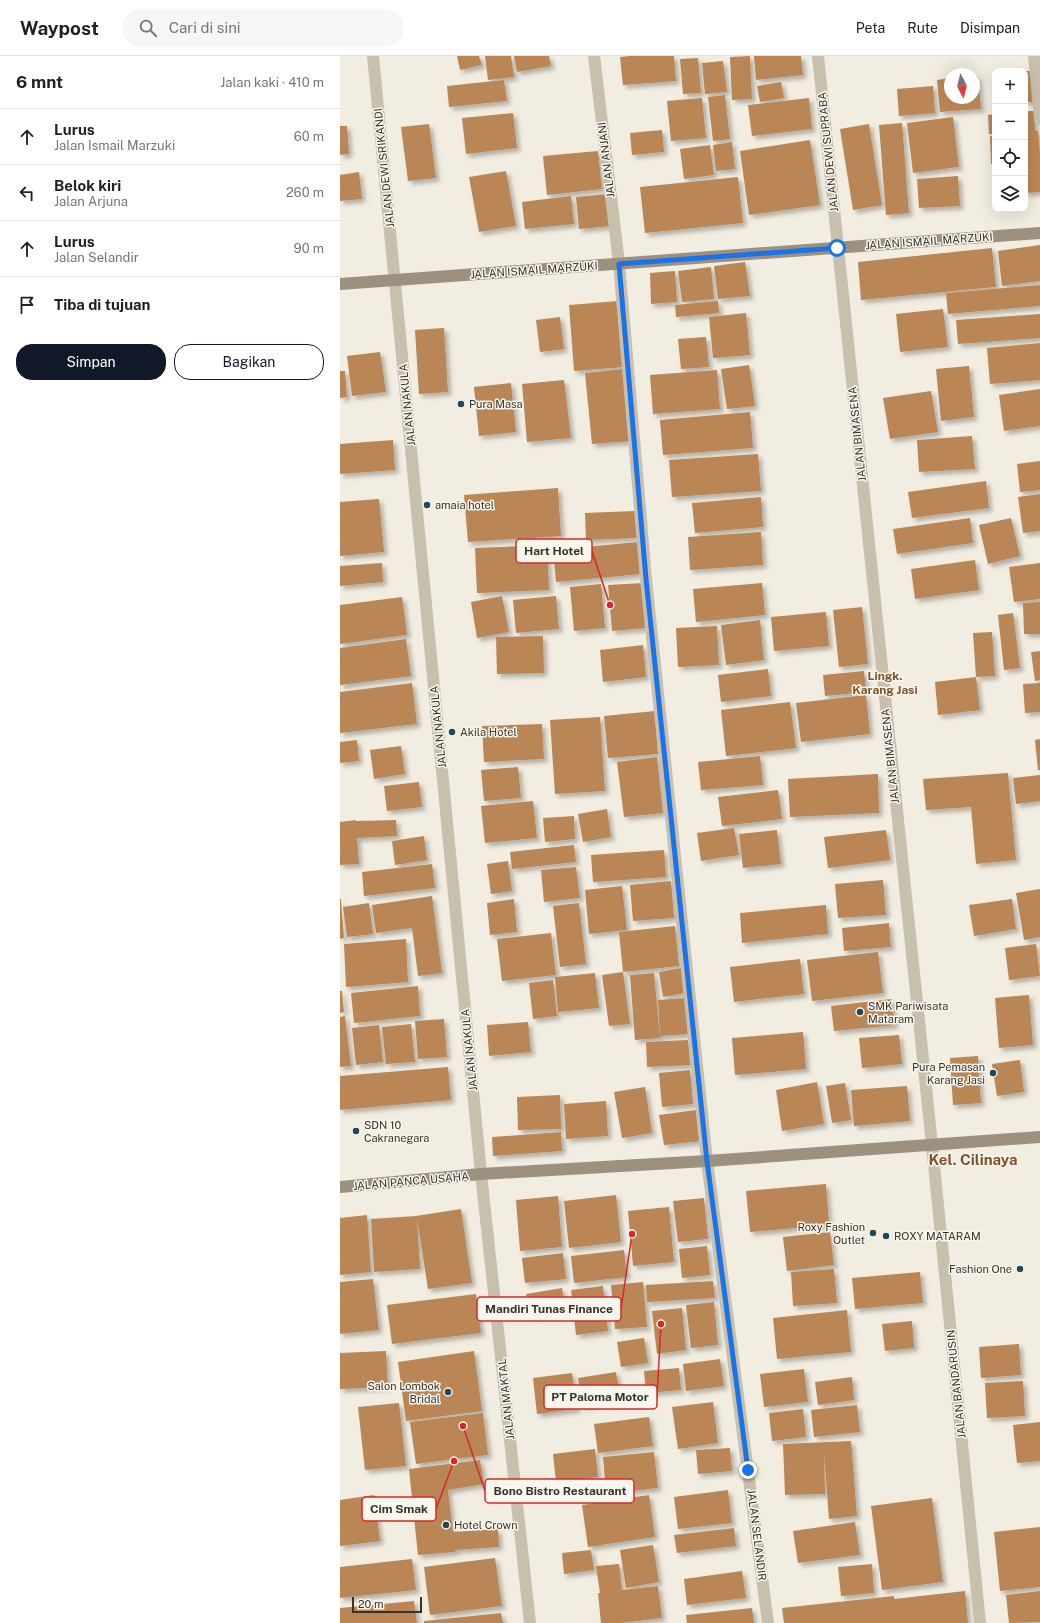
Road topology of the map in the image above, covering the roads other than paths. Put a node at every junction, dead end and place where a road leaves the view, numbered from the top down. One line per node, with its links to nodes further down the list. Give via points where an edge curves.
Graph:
1 (373, 56): 9 (street, JALAN DEWI SRIKANDI)
2 (594, 56): 8 (street, JALAN ANJANI)
3 (818, 56): 7 (street, JALAN DEWI SUPRABA)
4 (1034, 56): 5 (street)
5 (1040, 119)
6 (1040, 233): 7 (street, JALAN ISMAIL MARZUKI)
7 (837, 248): 8 (street, JALAN ISMAIL MARZUKI); 12 (street, JALAN BIMASENA)
8 (619, 264): 9 (street, JALAN ISMAIL MARZUKI); 13 (street, JALAN ANJANI, via 646,579)
9 (395, 280): 10 (street, JALAN ISMAIL MARZUKI); 14 (street, JALAN NAKULA)
10 (340, 284)
11 (1040, 1137): 12 (street, JALAN PANCA USAHA)
12 (932, 1145): 13 (street, JALAN PANCA USAHA); 18 (street, JALAN BANDARUSIN)
13 (707, 1161): 14 (street, JALAN PANCA USAHA); 17 (street, JALAN SELANDIR)
14 (481, 1174): 15 (street, JALAN PANCA USAHA); 16 (street, JALAN MAKTAL)
15 (340, 1187)
16 (530, 1623)
17 (768, 1623)
18 (980, 1623)

